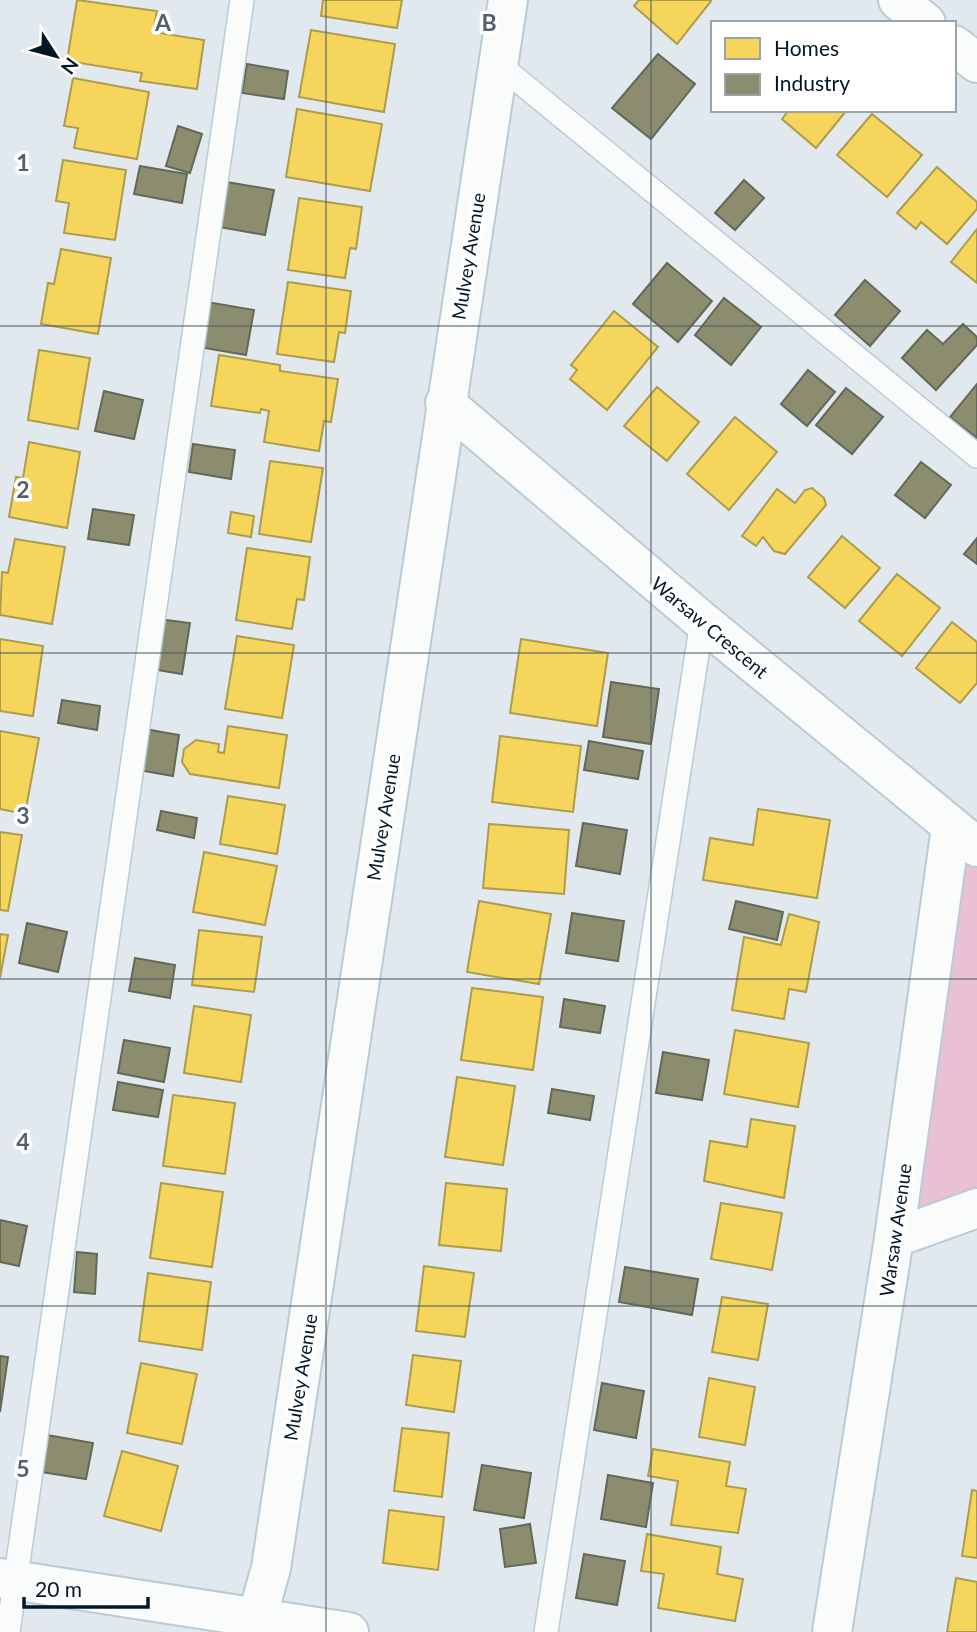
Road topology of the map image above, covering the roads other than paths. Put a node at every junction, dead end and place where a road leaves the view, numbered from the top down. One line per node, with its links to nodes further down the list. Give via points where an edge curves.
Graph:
1 (242, 0): 14 (lane)
2 (508, 0): 7 (street, Mulvey Avenue)
3 (898, 0): 4 (street)
4 (924, 21)
5 (956, 47): 6 (street)
6 (977, 63)
7 (498, 64): 8 (street, Mulvey Avenue); 9 (lane)
8 (445, 403): 10 (street, Warsaw Crescent); 15 (street, Mulvey Avenue, via 271,1568)
9 (977, 456)
10 (702, 621): 11 (street, Warsaw Crescent); 18 (lane)
11 (964, 837): 13 (street, Warsaw Avenue)
12 (977, 1208): 13 (street)
13 (894, 1238): 19 (street, Warsaw Avenue)
14 (8, 1579): 15 (street); 16 (lane)
15 (255, 1625): 17 (street)
16 (8, 1632)
17 (349, 1632)
18 (546, 1632)
19 (832, 1632)

